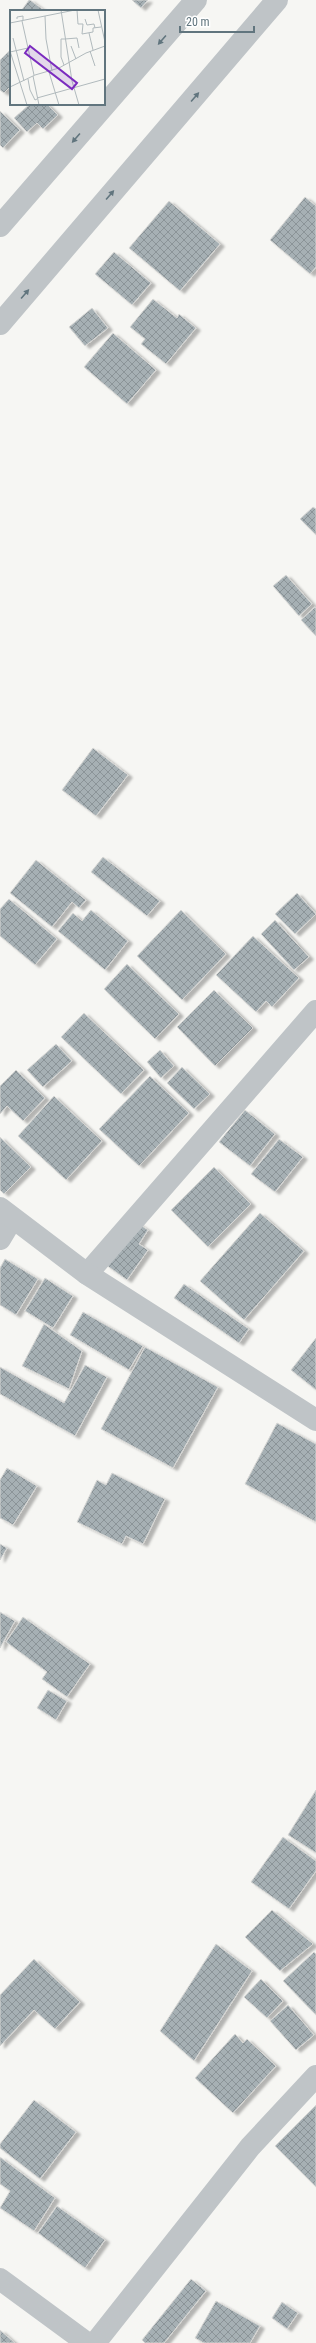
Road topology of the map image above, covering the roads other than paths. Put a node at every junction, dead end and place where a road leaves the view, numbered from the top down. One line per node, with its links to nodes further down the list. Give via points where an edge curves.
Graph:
1 (196, 0): 3 (street, one-way to 3)
2 (277, 0): 6 (street, one-way to 2)
3 (105, 105)
4 (105, 105): 5 (street, one-way to 5)
5 (0, 226)
6 (0, 324)
7 (316, 1011): 10 (street)
8 (6, 1214): 9 (street); 10 (street)
9 (0, 1239)
10 (87, 1274): 11 (street)
11 (316, 1420)
12 (316, 2076): 15 (street, via 250,2147)
13 (0, 2278): 14 (street)
14 (87, 2343)
15 (95, 2343)

